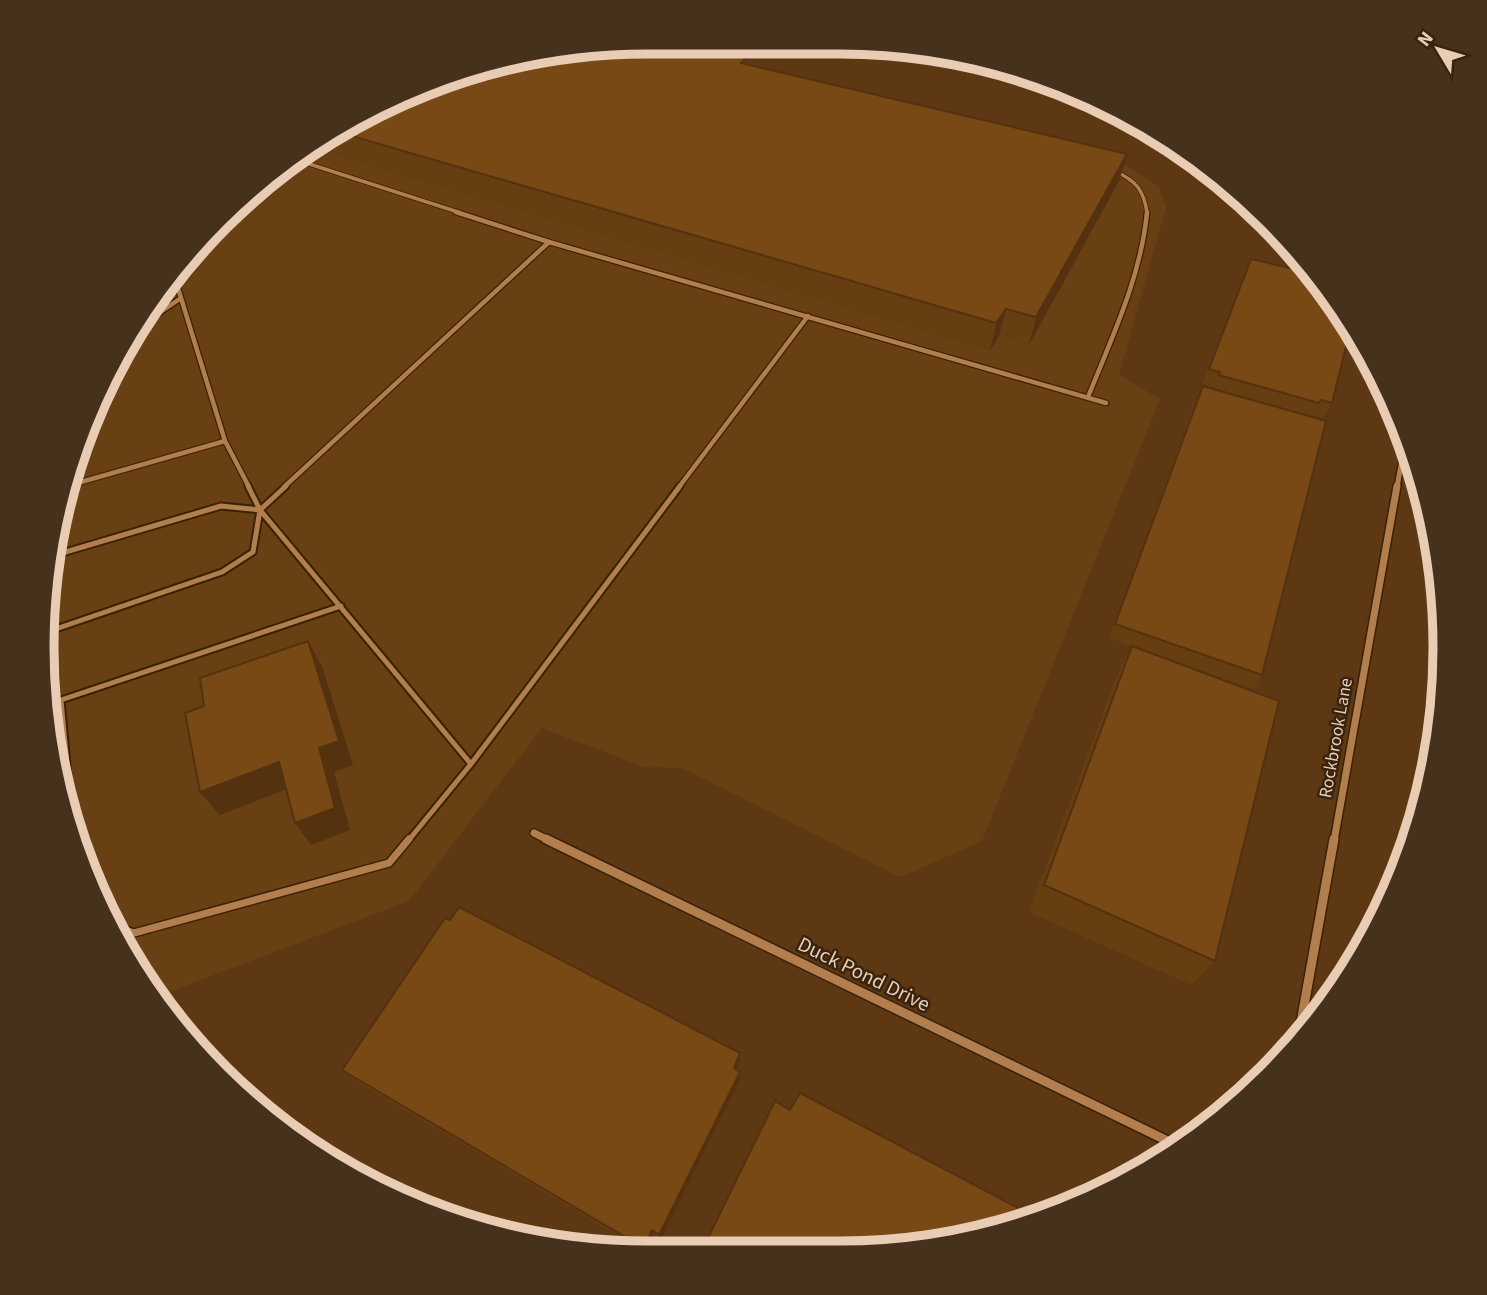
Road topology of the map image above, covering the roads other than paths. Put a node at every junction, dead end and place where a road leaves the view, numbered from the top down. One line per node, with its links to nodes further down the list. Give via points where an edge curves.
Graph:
1 (306, 163): 3 (lane)
2 (1109, 168): 8 (lane, via 1143,191 1149,210 1133,285)
3 (549, 242): 7 (lane); 13 (lane)
4 (177, 286): 5 (lane)
5 (181, 298): 6 (lane); 10 (lane)
6 (156, 315)
7 (808, 317): 8 (lane); 17 (lane)
8 (1088, 397): 9 (lane)
9 (1106, 403)
10 (225, 441): 12 (lane); 13 (lane)
11 (1402, 460): 21 (street, Rockbrook Lane)
12 (78, 483)
13 (260, 510): 14 (lane, via 221,506); 15 (lane); 16 (lane, via 253,552 222,572)
14 (62, 553)
15 (341, 606): 17 (lane); 18 (lane, via 61,699)
16 (55, 629)
17 (471, 764): 20 (lane, via 389,863 134,933)
18 (68, 770)
19 (534, 833): 22 (street, Duck Pond Drive)
20 (126, 930)
21 (1302, 1019)
22 (1168, 1141)

